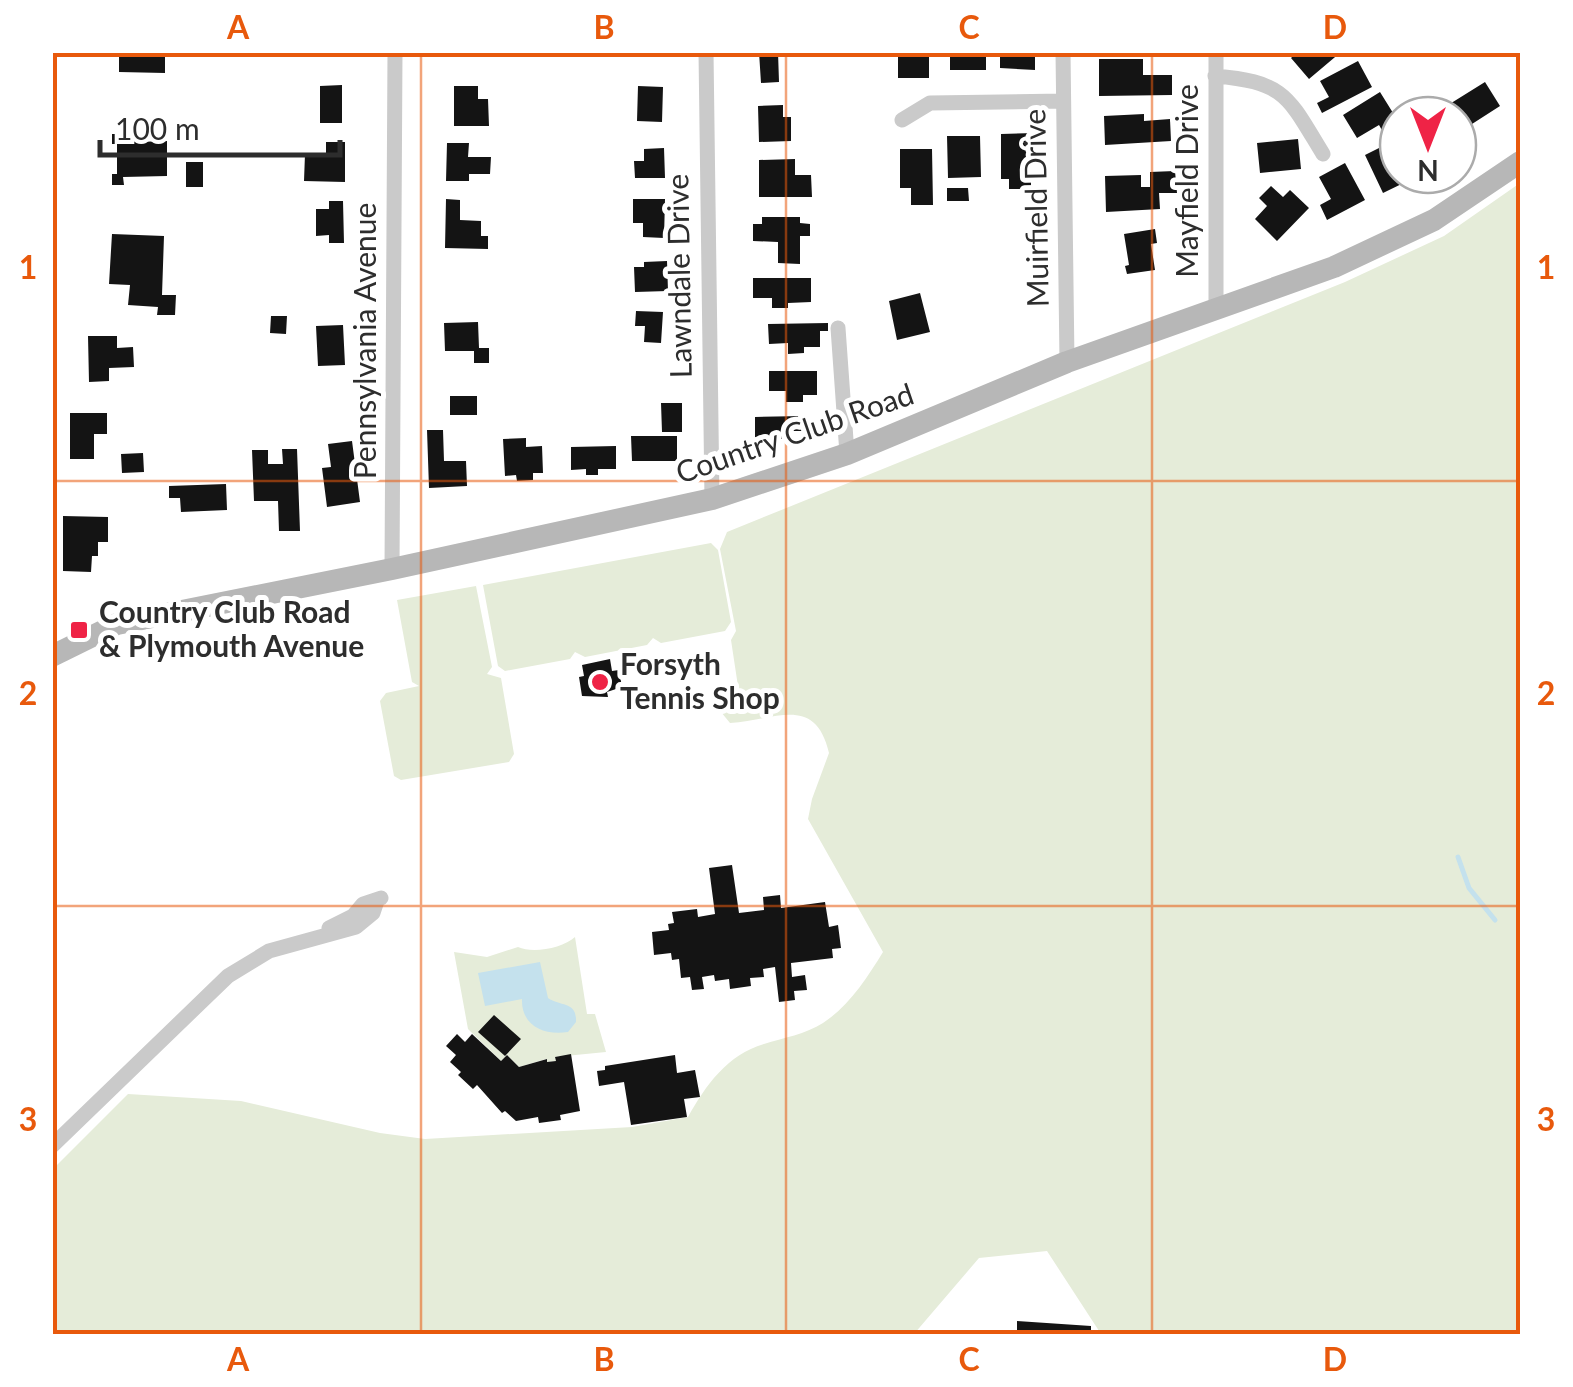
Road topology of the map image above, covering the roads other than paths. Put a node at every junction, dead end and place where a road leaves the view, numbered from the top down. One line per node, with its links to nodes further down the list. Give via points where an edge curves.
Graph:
1 (395, 52): 15 (street, Pennsylvania Avenue)
2 (706, 52): 14 (street, Lawndale Drive)
3 (1063, 52): 6 (street, Muirfield Drive)
4 (1216, 52): 5 (street, Mayfield Drive)
5 (1215, 76): 8 (street, via 1252,80 1279,92); 10 (street, Mayfield Drive)
6 (1063, 101): 7 (street, via 930,102); 12 (street, Muirfield Drive)
7 (902, 120)
8 (1324, 154)
9 (1520, 162): 10 (main road, Country Club Road, via 1472,198 1394,240)
10 (1216, 309): 12 (main road, Country Club Road)
11 (838, 328): 13 (street)
12 (1067, 362): 13 (main road, Country Club Road)
13 (847, 454): 14 (main road, Country Club Road)
14 (712, 499): 15 (main road, Country Club Road)
15 (392, 569): 16 (main road, Country Club Road, via 116,624)
16 (52, 656)
17 (380, 899): 18 (street, via 356,927 269,950 228,976)
18 (52, 1146)

